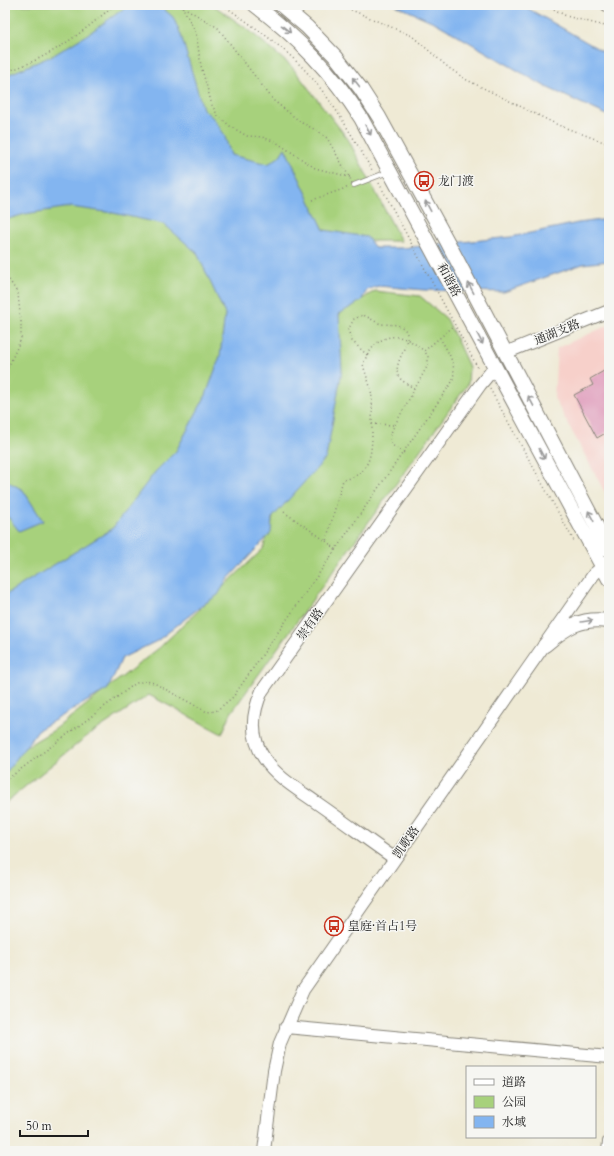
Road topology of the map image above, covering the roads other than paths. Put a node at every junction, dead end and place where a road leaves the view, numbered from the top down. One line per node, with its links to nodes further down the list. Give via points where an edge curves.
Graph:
1 (255, 5): 3 (main road, 和谐路, one-way to 3, via 289,31 338,85 361,118)
2 (281, 5): 6 (main road, 和谐路, one-way to 2, via 390,136 361,89 331,52)
3 (390, 170): 4 (lane); 7 (main road, 和谐路, one-way to 7)
4 (354, 185)
5 (609, 311): 6 (street, 通湖支路)
6 (504, 350): 8 (main road, 和谐路, one-way to 6)
7 (495, 367): 9 (main road, 和谐路, one-way to 9); 13 (street, 崇有路, via 262,691 254,714 253,724 258,746 272,768 293,786)
8 (609, 550)
9 (605, 563): 10 (main road, 和谐路); 12 (street, 凯歌路)
10 (609, 579)
11 (609, 621): 12 (main road, one-way to 11, via 581,622 596,619)
12 (545, 645): 13 (street, 凯歌路)
13 (394, 858): 14 (street, 凯歌路, via 312,976)
14 (286, 1027): 15 (street); 17 (street, 凯歌路, via 274,1071)
15 (609, 1057)
16 (609, 1142): 18 (street)
17 (264, 1151)
18 (608, 1151)

